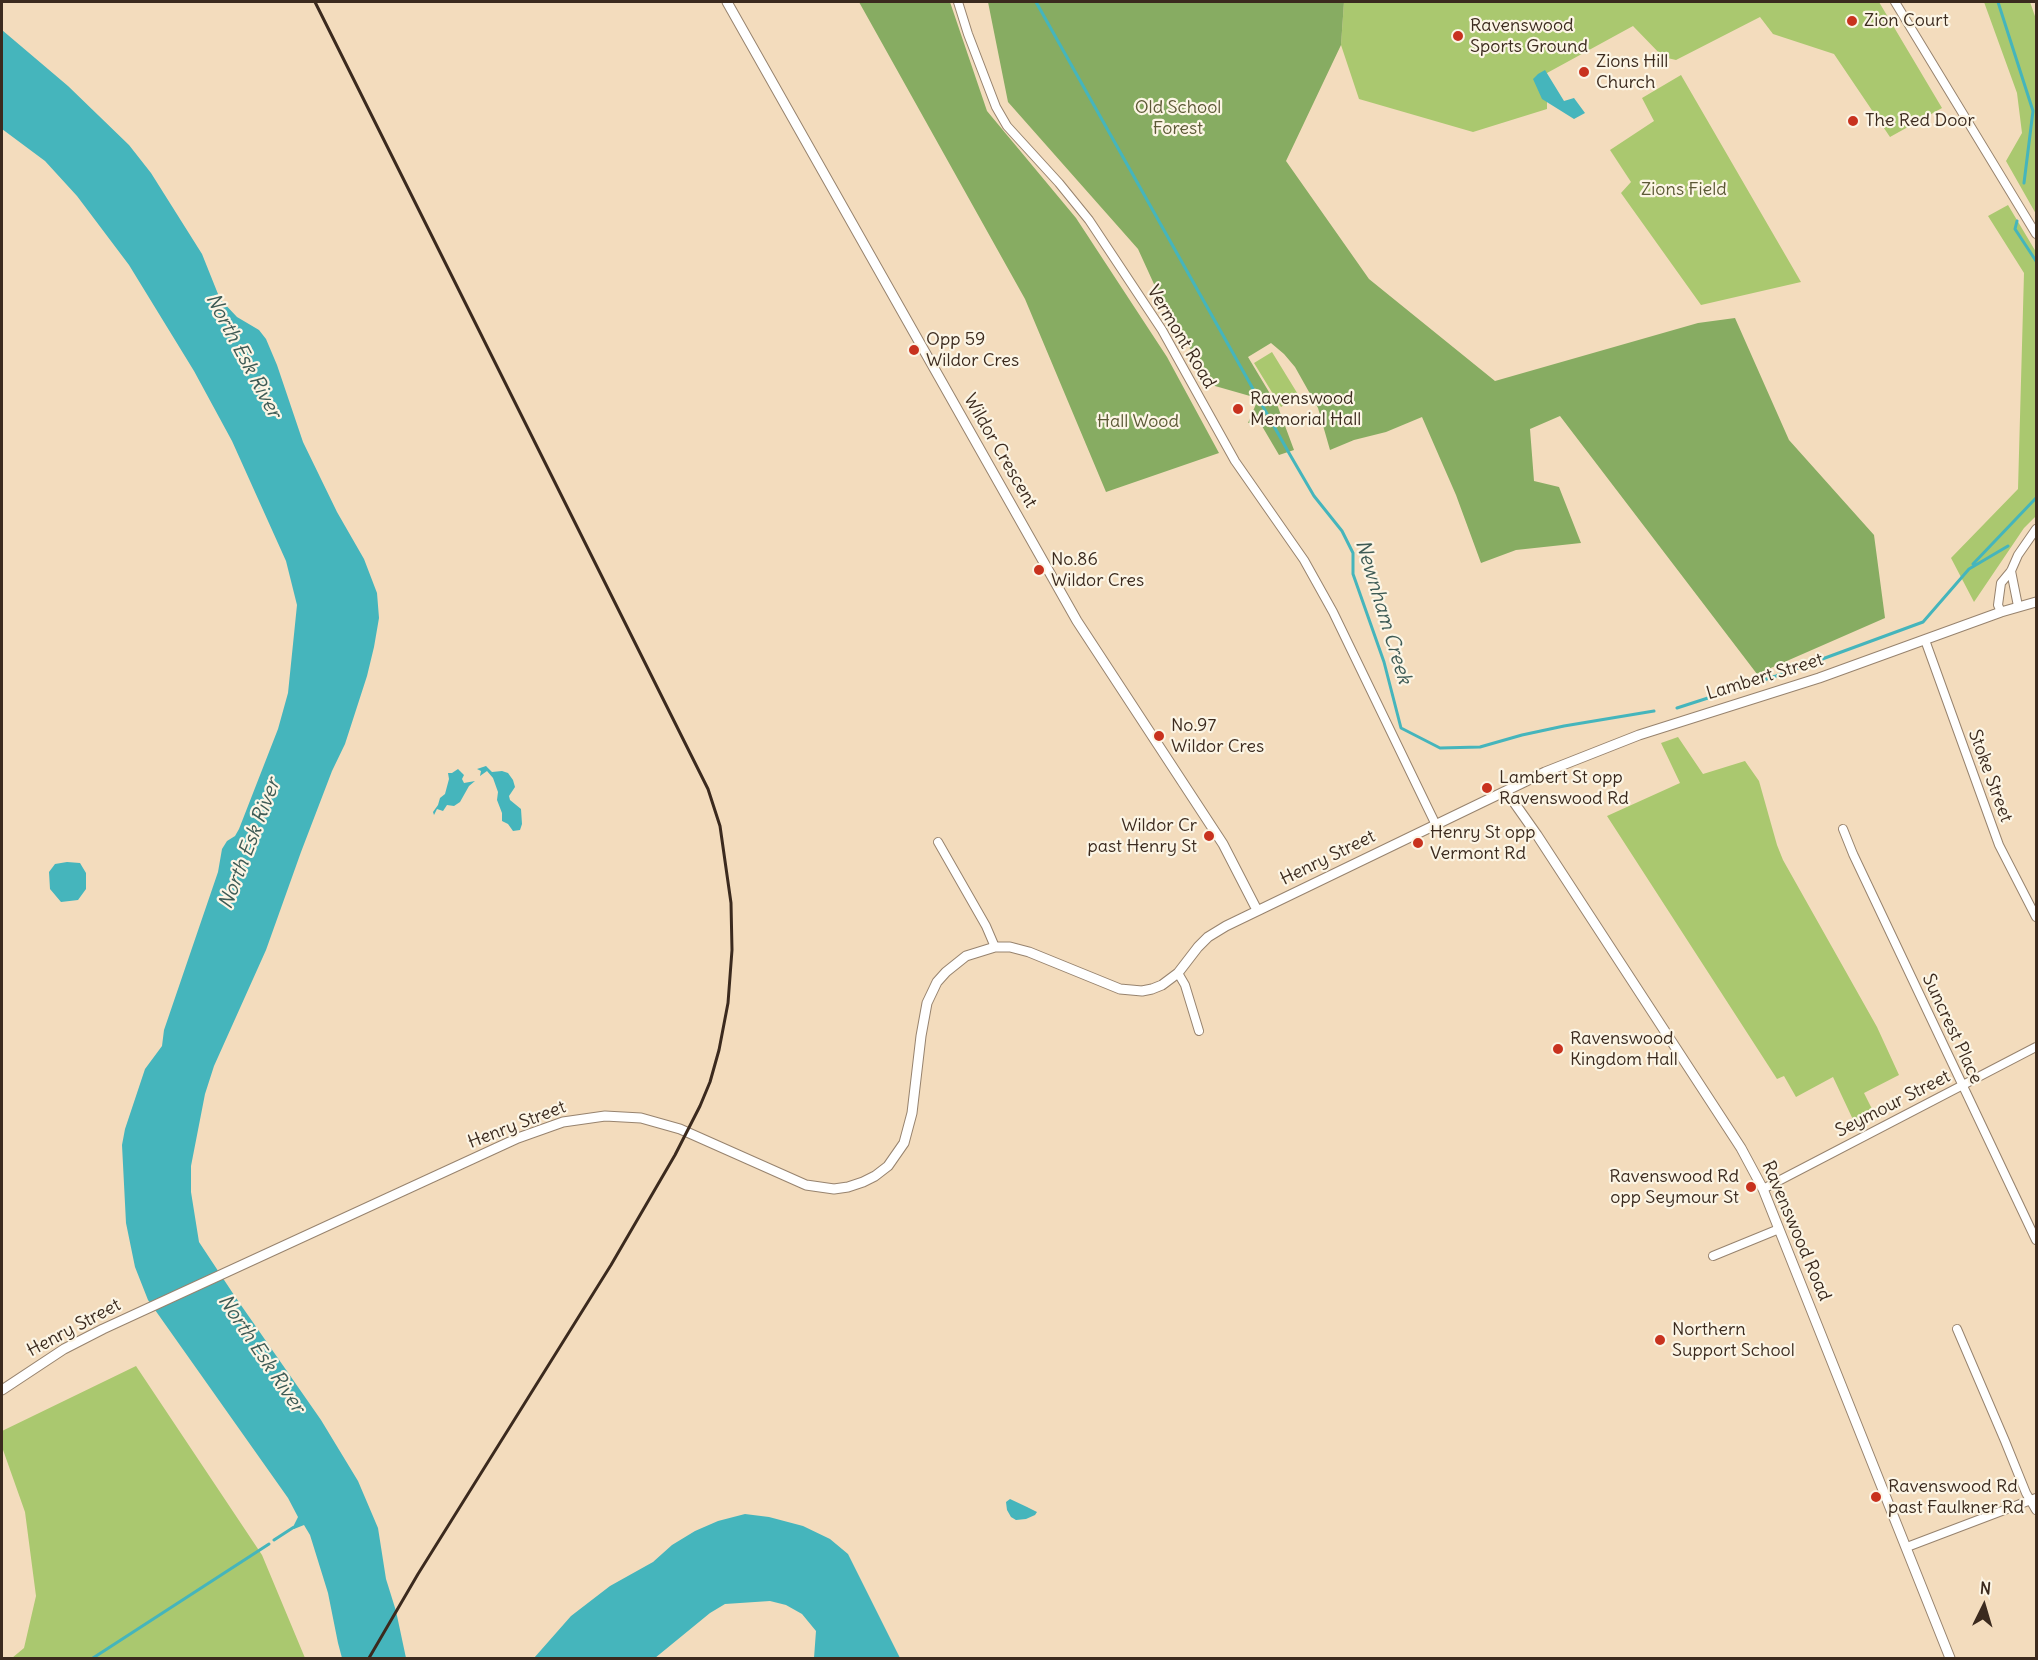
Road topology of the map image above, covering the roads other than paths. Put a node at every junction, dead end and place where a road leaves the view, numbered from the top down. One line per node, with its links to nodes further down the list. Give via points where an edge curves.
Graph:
1 (727, 2): 15 (street, Wildor Crescent, via 1077,621 1223,844)
2 (958, 2): 12 (street, Vermont Road, via 996,107 1007,126 1089,220 1162,330 1235,461 1304,560)
3 (1895, 2): 4 (street)
4 (2037, 234)
5 (2037, 529): 6 (street)
6 (2011, 571): 8 (street); 9 (street, via 2001,583)
7 (2037, 602): 8 (street, Lambert Street)
8 (2018, 606): 9 (street, Lambert Street)
9 (2001, 612): 10 (street, Lambert Street)
10 (1925, 640): 11 (street, Lambert Street, via 1639,735); 16 (street, Stoke Street, via 1999,844)
11 (1506, 790): 12 (street, Henry Street); 22 (street, Ravenswood Road, via 1741,1148)
12 (1436, 825): 15 (street, Henry Street)
13 (1843, 829): 21 (street, Suncrest Place)
14 (938, 842): 17 (street)
15 (1257, 910): 18 (street, Henry Street, via 1208,938)
16 (2037, 917)
17 (995, 947): 18 (street, Henry Street, via 1029,952 1131,991 1162,985); 27 (street, Henry Street, via 966,956 937,982 924,1016 912,1113 904,1143 888,1166 863,1182 834,1189 806,1185 661,1123 626,1116 563,1122 518,1138 103,1329 64,1348)
18 (1178, 974): 19 (street, via 1185,984)
19 (1199, 1030)
20 (2037, 1047): 21 (street, Seymour Street)
21 (1962, 1085): 22 (street, Seymour Street); 24 (street, Suncrest Place)
22 (1763, 1188): 23 (street, Ravenswood Road)
23 (1779, 1229): 25 (street); 30 (street, Ravenswood Road)
24 (2037, 1240)
25 (1713, 1256)
26 (1957, 1329): 28 (street, via 2026,1493)
27 (2, 1390)
28 (2034, 1499): 29 (street); 30 (street)
29 (2037, 1510)
30 (1907, 1547): 31 (street, Ravenswood Road)
31 (1950, 1659)

